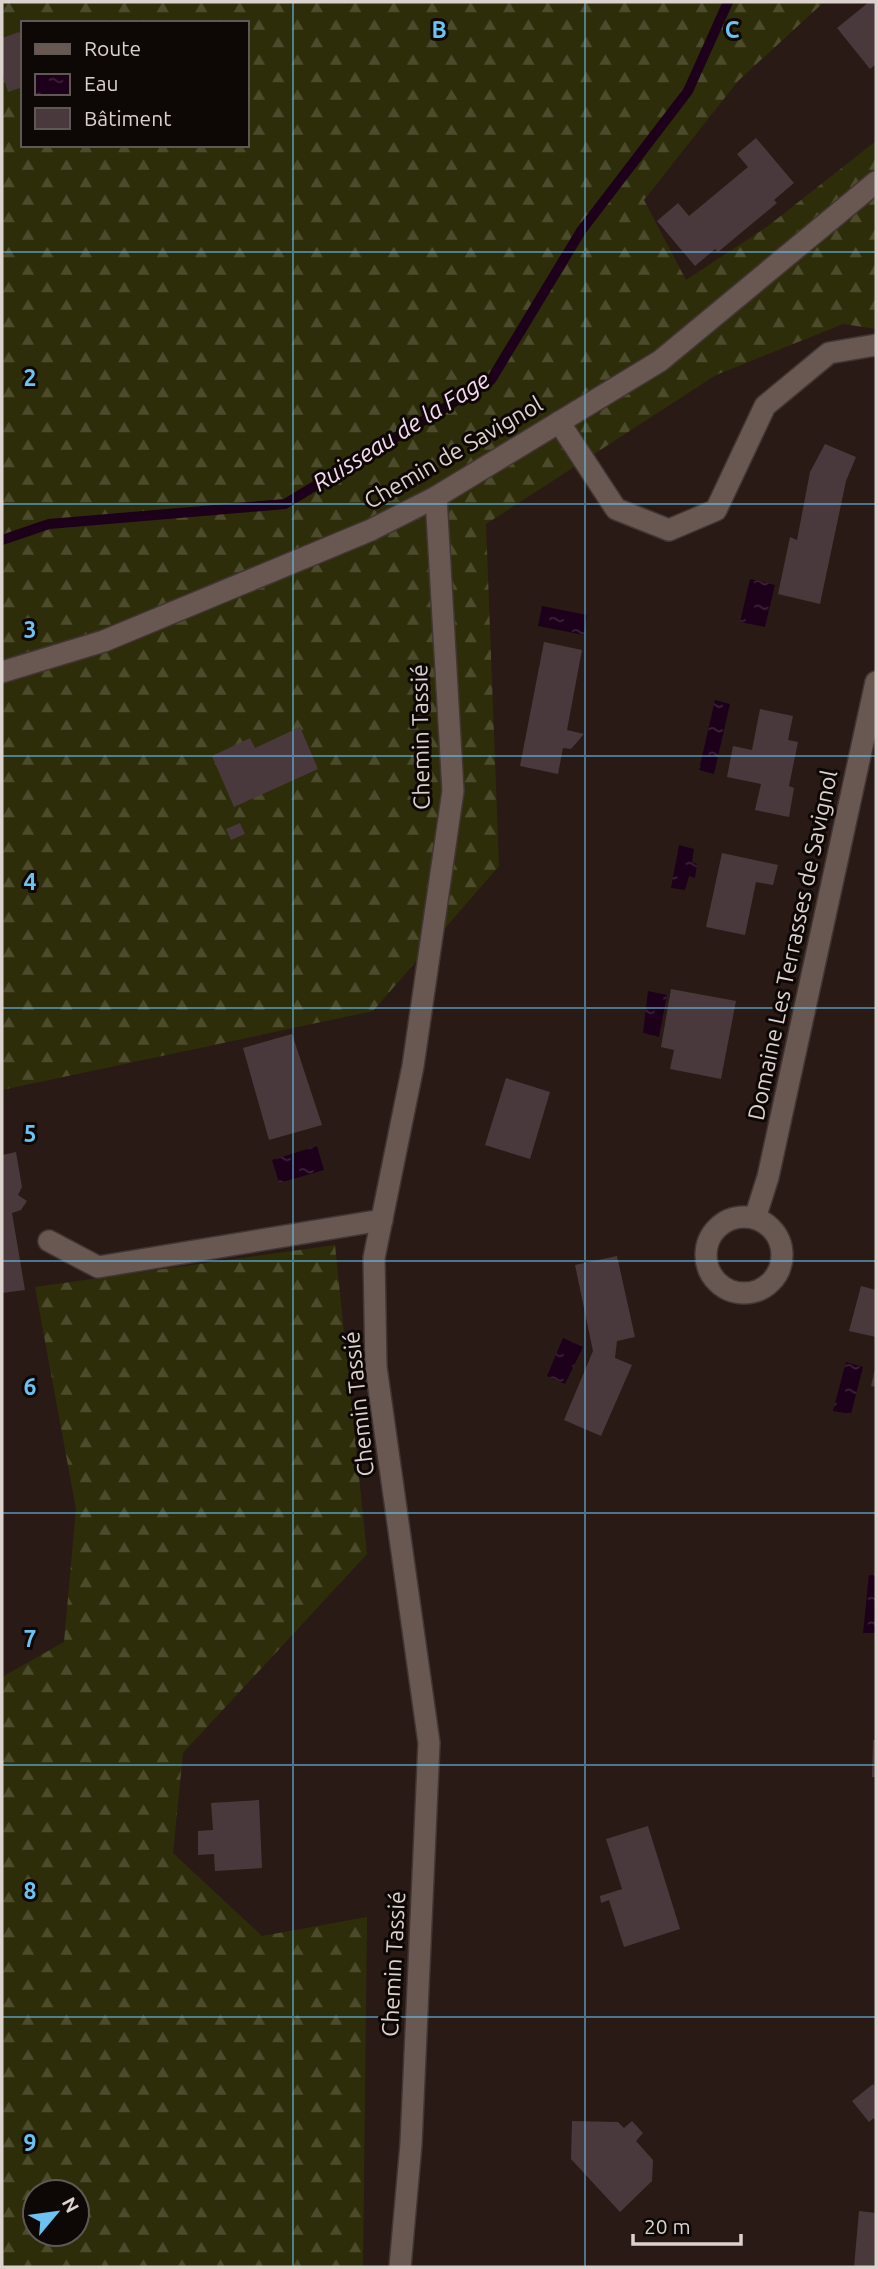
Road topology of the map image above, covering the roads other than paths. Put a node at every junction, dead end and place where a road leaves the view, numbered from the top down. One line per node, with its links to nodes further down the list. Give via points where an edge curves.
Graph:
1 (876, 182): 3 (street, Chemin de Savignol, via 660,361)
2 (876, 345): 3 (street, via 829,353 765,406 716,510 669,530 616,509)
3 (559, 422): 4 (street, Chemin de Savignol)
4 (436, 497): 5 (street, Chemin de Savignol, via 371,530 103,641); 8 (street, Chemin Tassié, via 453,791 414,1066)
5 (2, 672)
6 (876, 682): 7 (street, Domaine Les Terrasses de Savignol, via 768,1177)
7 (755, 1218)
8 (382, 1220): 9 (street, via 98,1267); 10 (street, Chemin Tassié, via 374,1258 376,1367 429,1743 411,2144)
9 (49, 1241)
10 (400, 2267)

